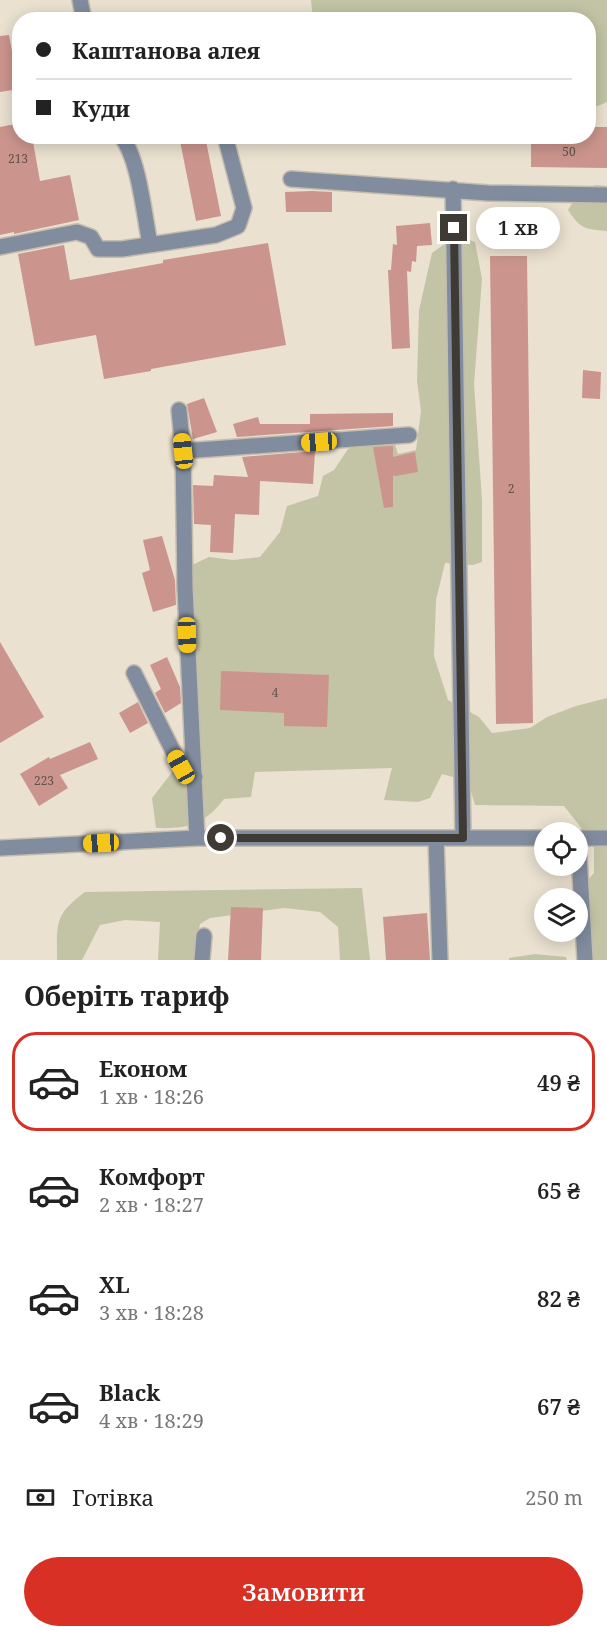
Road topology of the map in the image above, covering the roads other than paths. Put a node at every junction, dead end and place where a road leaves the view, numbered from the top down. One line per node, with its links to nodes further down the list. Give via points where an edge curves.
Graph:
1 (127, 144): 6 (street)
2 (227, 144): 6 (street, via 244,208 238,226 216,235)
3 (291, 179): 4 (street)
4 (453, 189): 5 (street); 15 (street)
5 (607, 195)
6 (150, 244): 7 (street, via 98,249 91,237 77,231)
7 (0, 247)
8 (178, 410): 10 (street)
9 (409, 435): 10 (street)
10 (183, 451): 12 (street, via 185,588)
11 (134, 673): 12 (street, via 181,767)
12 (195, 777): 13 (street)
13 (197, 838): 14 (street); 19 (street)
14 (436, 838): 15 (street); 23 (street)
15 (463, 838): 16 (street)
16 (534, 838)
17 (588, 838): 18 (street)
18 (607, 838)
19 (0, 848)
20 (580, 876): 24 (street)
21 (204, 936): 22 (street)
22 (202, 960)
23 (440, 960)
24 (585, 960)

